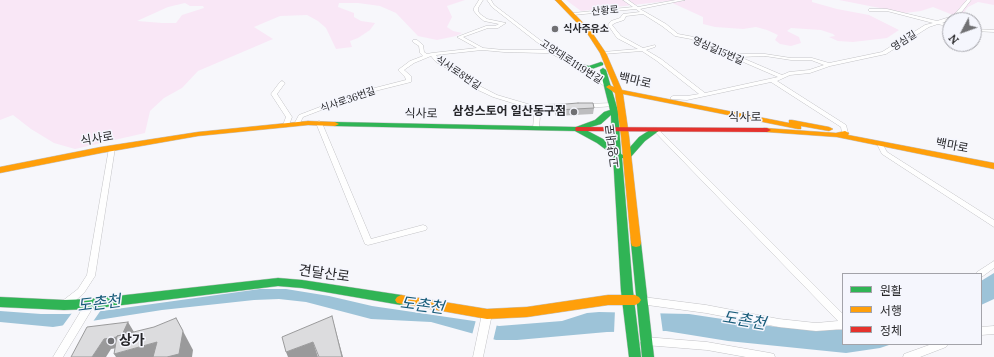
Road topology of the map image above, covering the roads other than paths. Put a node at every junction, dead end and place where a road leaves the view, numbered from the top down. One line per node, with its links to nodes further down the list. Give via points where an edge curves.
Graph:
1 (481, 0): 12 (street, via 476,8 479,15 486,20)
2 (489, 0): 13 (street, 고양대로1119번길)
3 (552, 0): 26 (main road, 고양대로, via 585,32 598,53)
4 (558, 0): 11 (main road, 고양대로)
5 (625, 0): 8 (street, 산황로)
6 (683, 0): 8 (street, 산황로)
7 (969, 0): 14 (street, 영심길, via 955,17)
8 (637, 8): 10 (street, 영심길15번길); 11 (street, 산황로)
9 (870, 10): 14 (street, via 887,10)
10 (644, 13): 21 (street, via 624,15 610,26 619,37 639,46); 25 (street, 영심길15번길, via 677,35 692,38)
11 (573, 14): 23 (main road, 고양대로)
12 (504, 23): 13 (street); 20 (street, 식사로36번길, via 459,37)
13 (515, 23): 22 (street, 고양대로1119번길)
14 (939, 23): 15 (street); 28 (street, 영심길, via 927,26 884,54)
15 (942, 24)
16 (982, 30): 17 (street)
17 (994, 31)
18 (415, 41): 24 (street, via 421,46 422,53)
19 (653, 46): 21 (street)
20 (482, 49): 22 (street, 식사로36번길); 24 (street, 식사로36번길)
21 (642, 50): 23 (street); 33 (street)
22 (551, 51): 27 (street, 고양대로1119번길)
23 (603, 53): 32 (main road, 고양대로)
24 (429, 55): 37 (street, 식사로8번길, via 464,76 468,82 495,96); 40 (street, 식사로36번길, via 401,70 408,76 409,81 361,93 301,116)
25 (733, 57): 28 (street, 영심길, via 765,55 812,59); 29 (street, 영심길15번길)
26 (601, 64): 27 (main road, via 589,68); 32 (main road, 고양대로)
27 (576, 65): 32 (street, 고양대로1119번길)
28 (829, 65): 29 (street, 영심길)
29 (782, 77): 30 (street, 영심길)
30 (771, 80): 33 (street, 영심길); 46 (street, via 844,126)
31 (282, 83): 41 (street, via 274,94 289,117)
32 (615, 89): 34 (main road, 백마로); 38 (main road, 고양대로); 44 (main road, 고양대로); 47 (main road, 백마로)
33 (703, 94): 34 (street, 영심길)
34 (673, 98): 46 (main road, 백마로)
35 (569, 106): 37 (street, 식사로8번길)
36 (576, 106): 38 (street)
37 (531, 107): 42 (street, via 537,116)
38 (614, 108): 43 (main road, via 598,122); 44 (main road, 고양대로)
39 (319, 123): 40 (main road, 식사로); 42 (main road, 식사로); 55 (street, via 368,242)
40 (297, 124): 41 (main road, 식사로)
41 (286, 125): 49 (main road, 식사로, via 198,134)
42 (536, 128): 43 (main road, 식사로)
43 (577, 129): 44 (main road, 식사로); 50 (main road)
44 (620, 130): 45 (main road, 식사로); 50 (main road, 고양대로)
45 (656, 130): 47 (main road, 식사로, via 761,130); 50 (main road, via 637,143 631,153); 64 (street)
46 (845, 133): 47 (main road, 식사로); 51 (main road, 백마로)
47 (836, 135): 48 (main road, 백마로)
48 (880, 144): 52 (main road, 백마로); 54 (street, via 884,153)
49 (112, 148): 53 (main road, 식사로); 60 (street, via 91,276 80,291)
50 (622, 157): 59 (main road, 고양대로); 61 (main road, 고양대로)
51 (994, 162)
52 (994, 166)
53 (0, 170)
54 (994, 224)
55 (423, 228)
56 (994, 264): 57 (street)
57 (981, 273)
58 (0, 302): 60 (main road, 견달산로)
59 (629, 304): 61 (main road, 견달산로); 63 (main road, 견달산로, via 602,300); 68 (main road, 고양대로)
60 (64, 305): 62 (main road, 견달산로)
61 (643, 305): 65 (street, via 706,309 779,323 816,327); 69 (main road, 고양대로)
62 (88, 307): 63 (main road, 견달산로, via 254,284 290,283); 71 (street)
63 (487, 317): 72 (street)
64 (842, 319)
65 (842, 325)
66 (994, 330): 67 (street)
67 (982, 331)
68 (633, 338): 69 (street); 73 (main road)
69 (647, 338): 74 (main road); 75 (street)
70 (939, 345): 76 (street)
71 (58, 357)
72 (478, 357)
73 (635, 357)
74 (648, 357)
75 (770, 357)
76 (908, 357)

